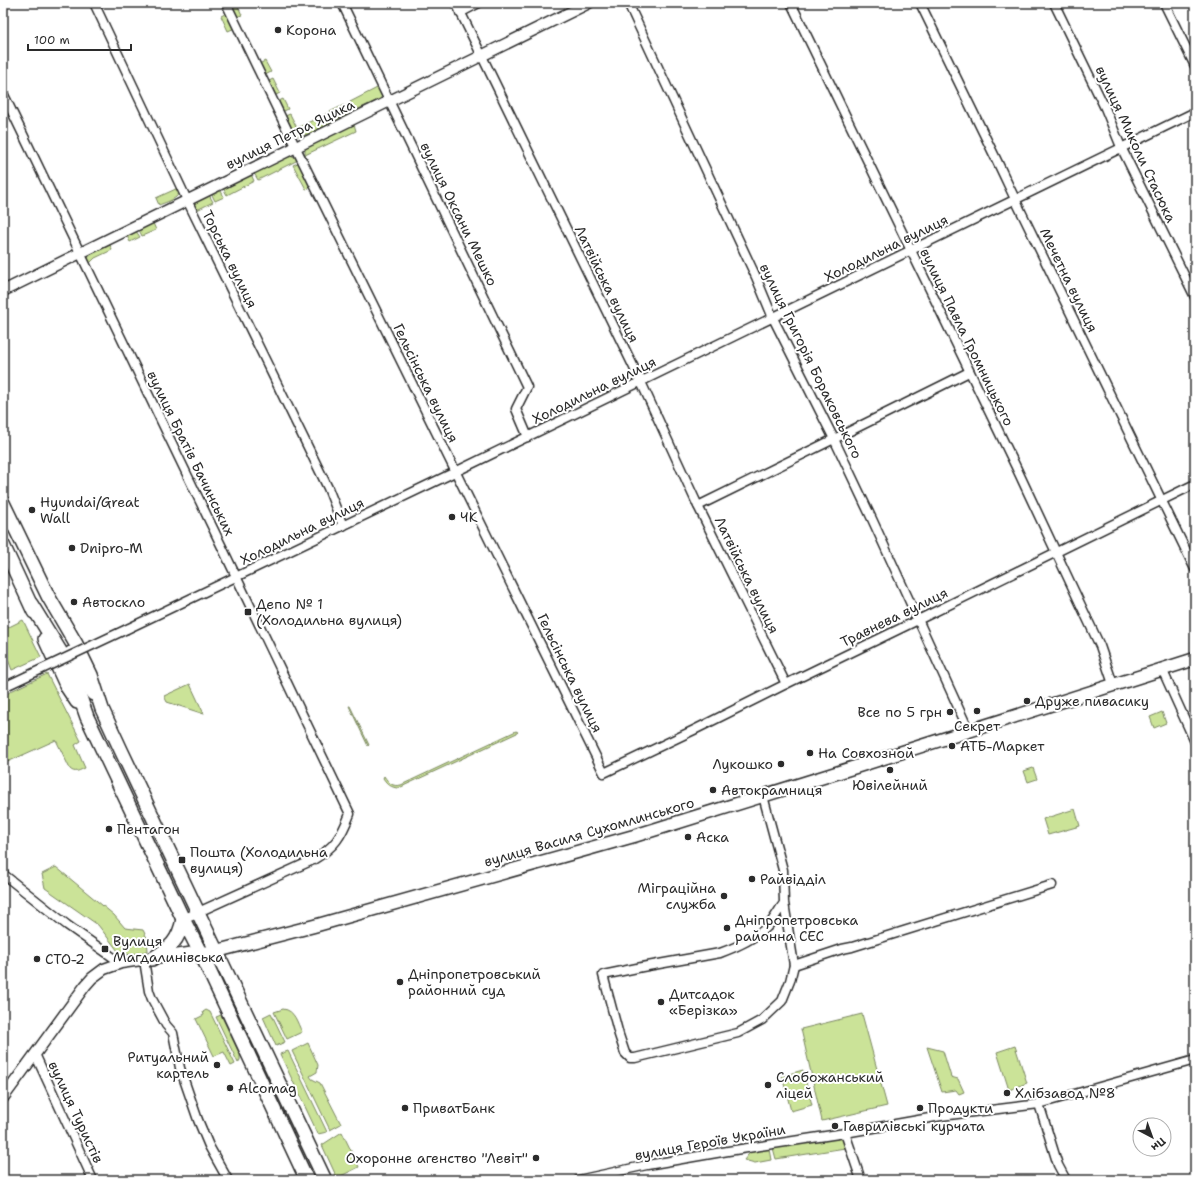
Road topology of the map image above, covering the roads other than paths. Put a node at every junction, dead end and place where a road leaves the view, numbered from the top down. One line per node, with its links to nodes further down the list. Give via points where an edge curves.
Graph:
1 (94, 3): 21 (street, Торська вулиця)
2 (226, 3): 18 (street, Гельсінська вулиця)
3 (342, 3): 16 (street, вулиця Оксани Мешко)
4 (456, 3): 12 (street, Латвійська вулиця)
5 (479, 3): 12 (street)
6 (589, 3): 13 (street, вулиця Петра Яцика)
7 (628, 3): 26 (street, вулиця Григорія Бораковського)
8 (791, 3): 22 (street, вулиця Павла Громницького)
9 (920, 3): 20 (street, Мечетна вулиця)
10 (1054, 3): 19 (street, вулиця Миколи Стасюка)
11 (1164, 3): 14 (street)
12 (460, 12): 13 (street, Латвійська вулиця)
13 (481, 56): 16 (street, вулиця Петра Яцика); 28 (street, Латвійська вулиця)
14 (1195, 66)
15 (3, 93): 23 (street, вулиця Братів Бачинських)
16 (390, 101): 18 (street, вулиця Петра Яцика); 29 (street, вулиця Оксани Мешко, via 527,387 516,409)
17 (1195, 112): 19 (street, Холодильна вулиця)
18 (295, 146): 21 (street, вулиця Петра Яцика); 31 (street, Гельсінська вулиця)
19 (1121, 147): 20 (street, Холодильна вулиця); 25 (street, вулиця Миколи Стасюка)
20 (1015, 199): 22 (street, Холодильна вулиця); 33 (street, Мечетна вулиця)
21 (187, 200): 23 (street, вулиця Петра Яцика); 36 (street, Торська вулиця, via 328,488)
22 (910, 251): 26 (street, Холодильна вулиця); 27 (street, вулиця Павла Громницького)
23 (80, 253): 24 (street, вулиця Петра Яцика); 40 (street, вулиця Братів Бачинських)
24 (3, 291)
25 (1195, 297)
26 (774, 318): 28 (street, Холодильна вулиця); 30 (street, вулиця Григорія Бораковського)
27 (969, 372): 30 (street); 38 (street, вулиця Павла Громницького)
28 (640, 382): 29 (street, Холодильна вулиця); 35 (street, Латвійська вулиця)
29 (528, 437): 31 (street, Холодильна вулиця)
30 (834, 440): 35 (street); 41 (street, вулиця Григорія Бораковського)
31 (455, 472): 36 (street, Холодильна вулиця); 49 (street, Гельсінська вулиця)
32 (1195, 484): 33 (street, Травнева вулиця)
33 (1162, 500): 38 (street, Травнева вулиця); 39 (street, Мечетна вулиця)
34 (3, 503): 54 (main road, via 48,596 83,679 102,709)
35 (698, 506): 44 (street, Латвійська вулиця)
36 (343, 526): 40 (street, Холодильна вулиця)
37 (3, 545): 56 (main road, via 31,604 60,651 75,683 86,717)
38 (1056, 552): 41 (street, Травнева вулиця); 45 (street, вулиця Павла Громницького, via 1100,646)
39 (1195, 569)
40 (237, 576): 46 (street, Холодильна вулиця, bridge); 54 (street, вулиця Братів Бачинських, via 350,814 344,829 326,852)
41 (918, 620): 44 (street, Травнева вулиця); 47 (street, вулиця Григорія Бораковського)
42 (1195, 659): 43 (main road, вулиця Василя Сухомлинського)
43 (1162, 669): 45 (main road, вулиця Василя Сухомлинського); 48 (street)
44 (786, 684): 49 (street, Травнева вулиця)
45 (1113, 684): 47 (main road, вулиця Василя Сухомлинського)
46 (6, 686)
47 (969, 731): 50 (main road, вулиця Василя Сухомлинського)
48 (1195, 742)
49 (604, 773)
50 (763, 796): 53 (street, via 783,870); 58 (main road, вулиця Василя Сухомлинського, via 627,838)
51 (3, 874): 61 (street)
52 (1052, 885): 62 (street)
53 (784, 903): 55 (street); 57 (street)
54 (198, 912): 56 (street, вулиця Братів Бачинських); 58 (main road)
55 (774, 918): 57 (street); 62 (street, via 748,942 720,953 603,975 625,1053 630,1058 635,1058 738,1033 762,1020 782,1001)
56 (183, 919): 59 (main road); 60 (main road, via 180,932 172,945 166,951)
57 (786, 921): 62 (street)
58 (217, 951): 59 (street); 71 (main road)
59 (200, 952): 60 (street); 70 (main road)
60 (148, 959): 61 (street); 69 (street, via 149,991 173,1034 180,1068 198,1120)
61 (120, 963): 63 (street, via 104,969 92,978)
62 (794, 965)
63 (35, 1054): 65 (street); 68 (street, вулиця Туристів)
64 (1195, 1060): 66 (street, вулиця Героїв України)
65 (3, 1098)
66 (1039, 1104): 67 (street, вулиця Героїв України, via 941,1116); 74 (street, via 1058,1165)
67 (845, 1133): 72 (street, вулиця Героїв України, via 647,1165); 73 (street)
68 (93, 1180)
69 (228, 1180)
70 (307, 1180)
71 (325, 1180)
72 (578, 1180)
73 (861, 1180)
74 (1066, 1180)

